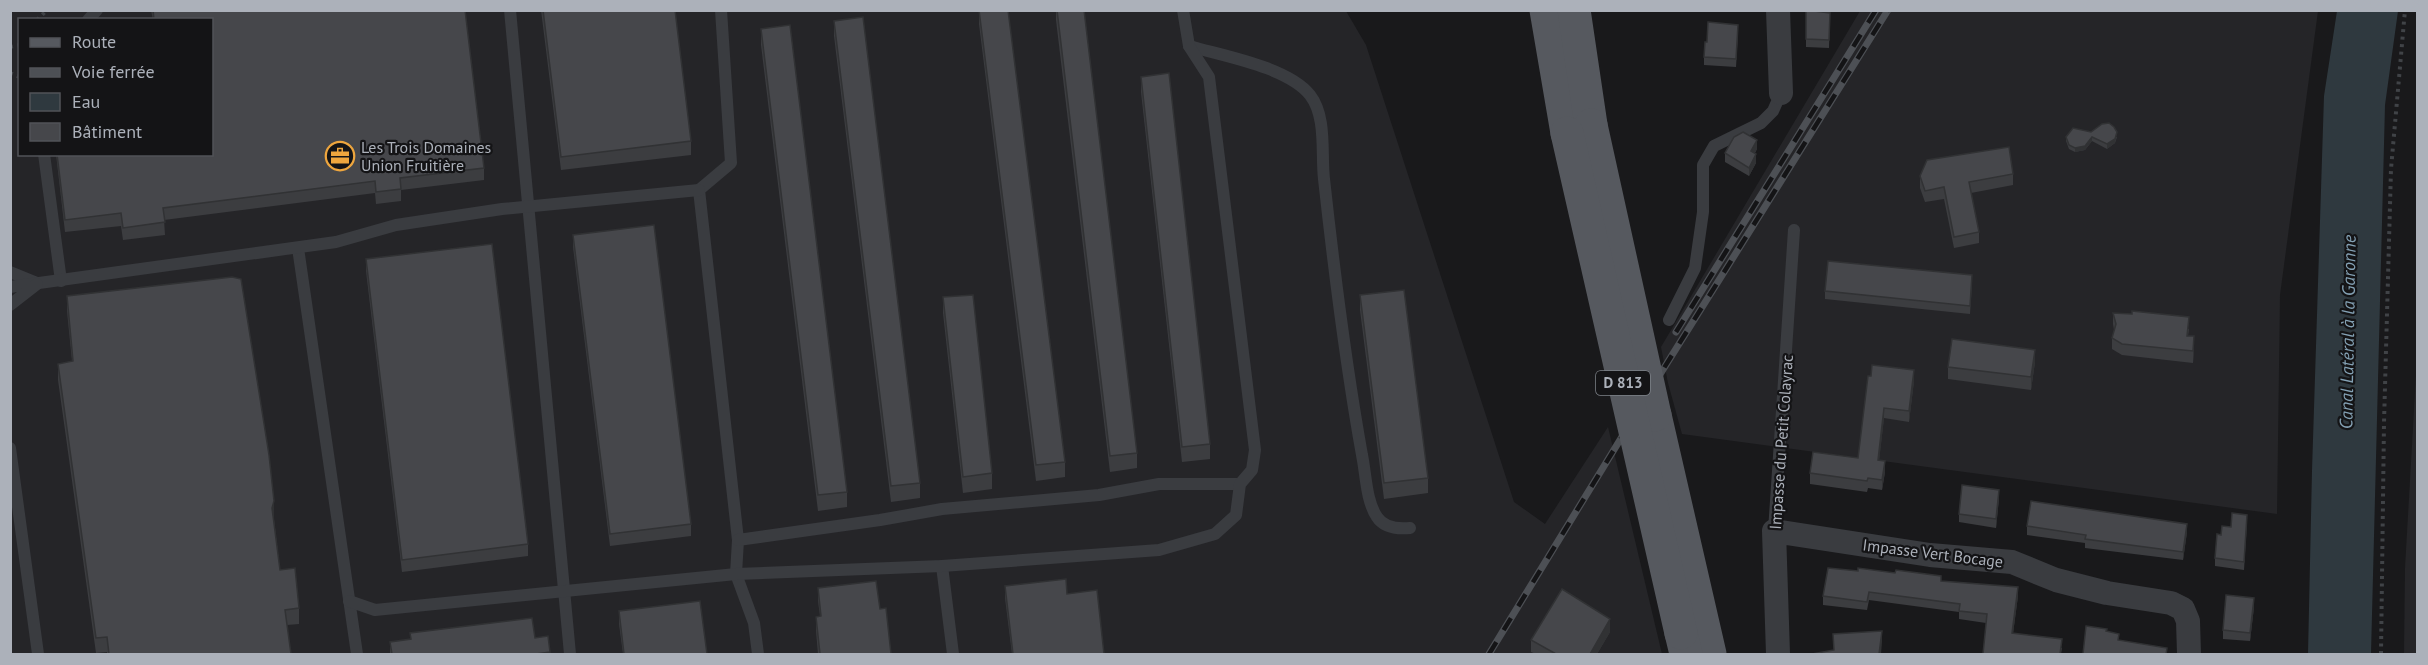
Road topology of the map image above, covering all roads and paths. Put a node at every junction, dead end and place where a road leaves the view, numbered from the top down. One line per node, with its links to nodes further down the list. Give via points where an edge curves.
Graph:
1 (510, 10): 13 (lane)
2 (721, 10): 12 (lane, via 731,164)
3 (1183, 10): 8 (lane)
4 (1546, 10): 10 (main road, D 813)
5 (1574, 10): 10 (main road, D 813)
6 (1778, 10): 9 (street)
7 (2405, 10): 40 (path, via 2391,169)
8 (1189, 46): 23 (lane, via 1209,77 1254,438 1252,470); 24 (lane, via 1280,73 1311,96 1320,117 1323,177 1370,499 1377,519 1389,526)
9 (1780, 93): 21 (lane, via 1773,111 1761,123 1714,146 1703,165 1703,212 1695,268)
10 (1579, 129): 31 (main road, D 813, bridge); 37 (main road, D 813, bridge, via 1655,415)
11 (44, 156): 17 (lane)
12 (699, 190): 13 (lane); 26 (lane)
13 (528, 207): 15 (lane, via 396,225); 29 (lane)
14 (1794, 230): 25 (lane, Impasse du Petit Colayrac)
15 (298, 248): 17 (lane); 30 (lane)
16 (10, 272): 18 (lane)
17 (61, 280): 18 (lane)
18 (38, 284): 19 (lane); 20 (lane)
19 (10, 287)
20 (10, 305)
21 (1669, 320)
22 (10, 448): 32 (lane)
23 (1240, 484): 26 (lane, via 1158,484 1099,495 942,509); 27 (lane, via 1236,515 1215,534 1159,550)
24 (1410, 528)
25 (1774, 531): 38 (street, Impasse du Petit Colayrac); 39 (street, Impasse Vert Bocage, via 1930,555 2012,562 2056,580 2170,603 2182,609 2188,621)
26 (738, 540): 28 (lane)
27 (942, 566): 28 (lane); 36 (lane)
28 (736, 574): 29 (lane); 35 (lane, via 754,623)
29 (563, 592): 30 (lane, via 375,610); 34 (lane)
30 (349, 602): 33 (lane)
31 (1683, 644)
32 (38, 654)
33 (357, 654)
34 (570, 654)
35 (758, 654)
36 (953, 654)
37 (1710, 654)
38 (1778, 654)
39 (2189, 654)
40 (2381, 654)

